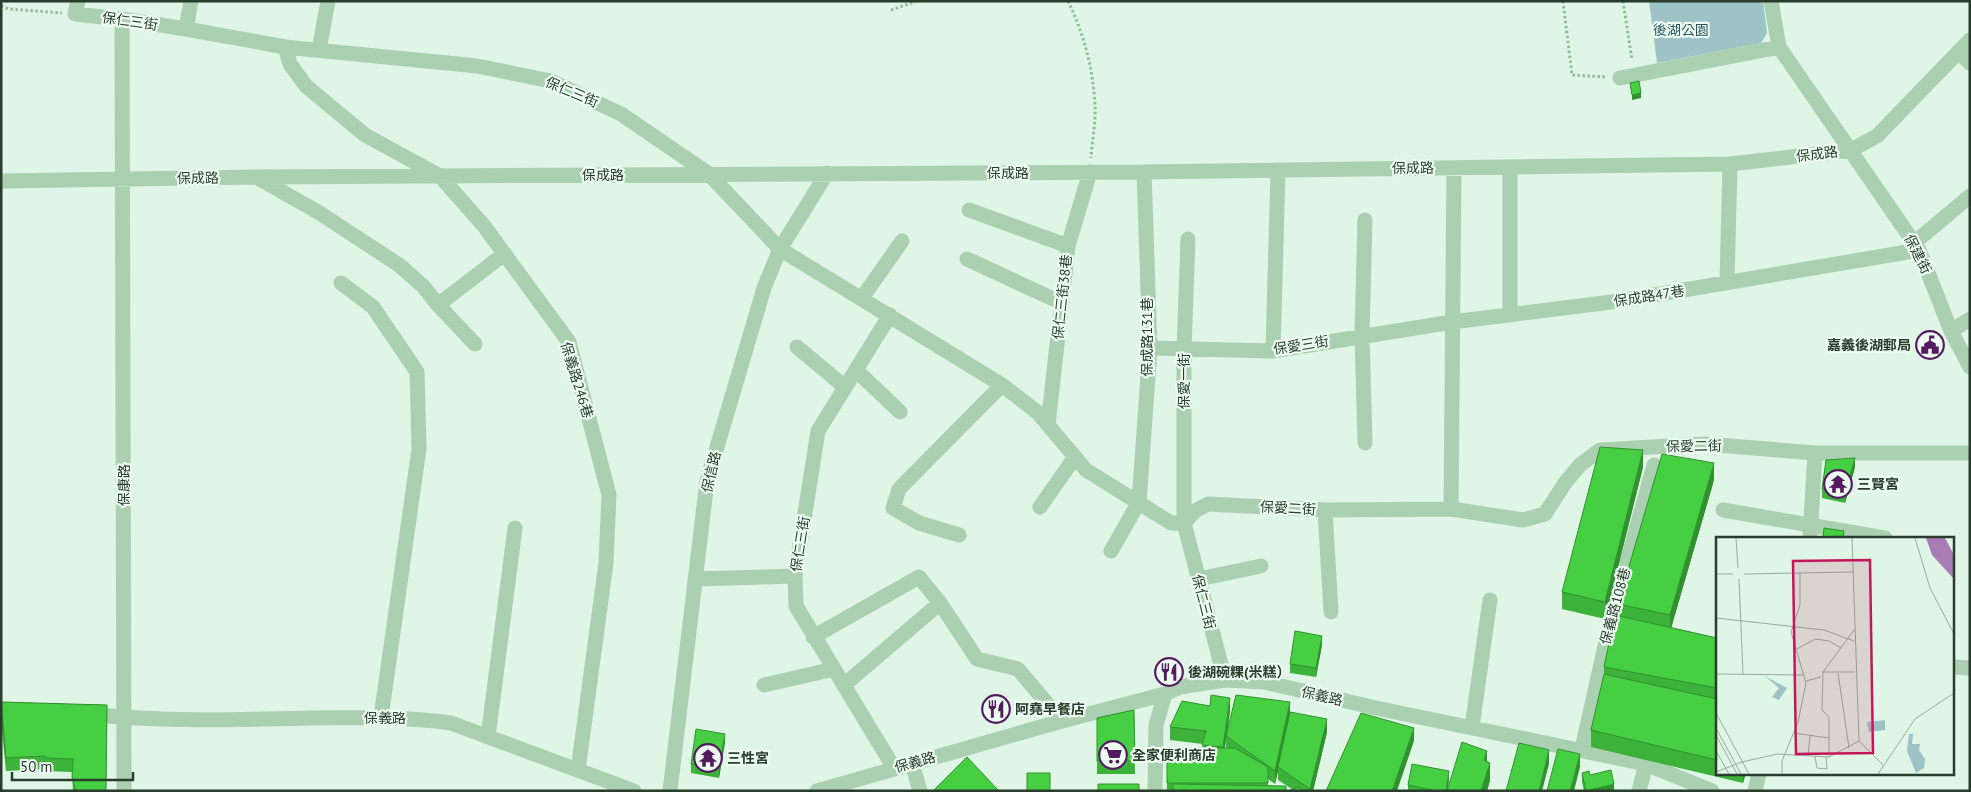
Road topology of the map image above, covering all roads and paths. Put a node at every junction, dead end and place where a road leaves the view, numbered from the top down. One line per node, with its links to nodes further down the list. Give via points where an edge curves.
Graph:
1 (190, 1): 12 (street)
2 (328, 1): 16 (street)
3 (917, 1): 10 (path)
4 (1068, 1): 25 (path, via 1091,62 1096,106)
5 (1563, 1): 19 (path, via 1572,75)
6 (1623, 1): 19 (path)
7 (1770, 1): 15 (street)
8 (1, 6): 9 (path, via 9,9)
9 (77, 8): 11 (street, 保仁三街)
10 (891, 10)
11 (122, 19): 12 (street, 保仁三街); 31 (street, 保康路)
12 (186, 29): 14 (street, 保仁三街)
13 (1970, 40): 17 (street, 保成路)
14 (285, 47): 16 (street, 保仁三街); 29 (street, 保義路246巷, via 290,64 306,86 366,135)
15 (1779, 47): 19 (street); 20 (street, 保建街)
16 (319, 50): 27 (street, 保仁三街, via 477,66 551,81 621,114)
17 (1958, 52): 18 (street); 20 (street, 保成路, via 1877,136)
18 (1970, 64)
19 (1627, 77)
20 (1851, 150): 21 (street, 保成路); 39 (street, 保建街)
21 (1730, 164): 22 (street, 保成路); 44 (street)
22 (1510, 167): 23 (street, 保成路); 49 (street)
23 (1454, 168): 24 (street, 保成路); 51 (street)
24 (1278, 170): 26 (street, 保成路); 58 (street)
25 (1090, 172): 26 (street, 保成路); 28 (street, 保成路); 38 (street, 保仁三街38巷)
26 (1144, 172): 56 (street, 保成路131巷)
27 (709, 174): 28 (street, 保成路); 29 (street, 保成路); 40 (street, 保仁三街)
28 (826, 174): 40 (street, 保信路)
29 (440, 176): 30 (street, 保成路); 41 (street, 保義路246巷)
30 (257, 177): 31 (street, 保成路); 47 (street, via 399,265 423,286)
31 (124, 180): 32 (street, 保成路); 100 (street, 保康路)
32 (1, 181)
33 (1970, 196): 39 (street)
34 (968, 210): 38 (street)
35 (1365, 220): 53 (street)
36 (1188, 239): 57 (street, 保愛一街)
37 (902, 241): 45 (street)
38 (1068, 246): 46 (street, 保仁三街38巷)
39 (1917, 246): 44 (street, 保成路47巷); 52 (street, 保建街)
40 (780, 249): 45 (street, 保仁三街); 83 (street, 保信路, via 764,288 706,481)
41 (504, 254): 47 (street); 108 (street, 保義路246巷, via 568,342 609,495 606,563)
42 (967, 259): 46 (street)
43 (341, 283): 99 (street, via 374,307 417,372 420,449)
44 (1727, 283): 49 (street, 保成路47巷, via 1619,302)
45 (862, 298): 48 (street, 保仁三街)
46 (1062, 303): 64 (street, 保仁三街38巷)
47 (438, 305): 54 (street)
48 (890, 315): 60 (street, 保仁三街); 61 (street, 保仁三街)
49 (1510, 315): 51 (street, 保成路47巷)
50 (1970, 319): 52 (street)
51 (1452, 322): 53 (street, 保愛三街); 72 (street)
52 (1951, 331): 59 (street, 保建街)
53 (1362, 336): 58 (street, 保愛三街); 65 (street)
54 (475, 344)
55 (797, 348): 62 (street)
56 (1150, 348): 57 (street, 保愛三街); 70 (street, 保成路131巷)
57 (1184, 349): 58 (street, 保愛三街); 75 (street, 保愛一街)
58 (1273, 351)
59 (1970, 367)
60 (856, 370): 62 (street, 保仁三街); 63 (street)
61 (1002, 385): 64 (street, 保仁三街, via 1037,412); 78 (street, via 899,489 893,508 919,523)
62 (845, 388): 82 (street, 保仁三街, via 818,431)
63 (900, 412)
64 (1048, 425): 68 (street, 保仁三街)
65 (1365, 443)
66 (1815, 453): 67 (street, 保愛二街); 72 (street, 保愛二街, via 1705,444 1600,450 1580,465 1545,514 1522,520); 77 (street)
67 (1970, 453)
68 (1075, 457): 70 (street, 保仁三街, via 1086,470); 71 (street)
69 (1654, 465): 88 (street, 保義路108巷)
70 (1139, 502): 75 (street, via 1170,523); 80 (street)
71 (1040, 507)
72 (1451, 509): 73 (street, 保愛二街)
73 (1326, 510): 75 (street, 保愛二街, via 1208,504 1195,511); 87 (street)
74 (1723, 510): 77 (street)
75 (1184, 523): 84 (street, 保仁三街)
76 (515, 528): 103 (street)
77 (1810, 532): 79 (street)
78 (959, 535)
79 (1872, 537)
80 (1111, 551)
81 (1261, 566): 84 (street)
82 (795, 576): 83 (street); 90 (street, 保仁三街, via 796,606)
83 (695, 579): 112 (street, 保信路)
84 (1199, 579): 94 (street, 保仁三街)
85 (1490, 600): 102 (street)
86 (940, 603): 90 (street, via 918,577); 96 (street); 101 (street, via 977,659 1018,669)
87 (1331, 612)
88 (1610, 624): 89 (street); 104 (street, 保義路108巷)
89 (1628, 628)
90 (813, 637): 93 (street, 保仁三街)
91 (1954, 667): 92 (street)
92 (1970, 668)
93 (834, 669): 95 (street); 96 (street, 保仁三街)
94 (1224, 680): 97 (street, 保義路, via 1180,687); 102 (street, 保義路, via 1264,682)
95 (764, 685)
96 (844, 685): 107 (street, 保仁三街)
97 (1165, 694): 101 (street, 保義路); 115 (street, via 1156,725)
98 (77, 713): 100 (street, 保義路)
99 (381, 717): 100 (street, 保義路); 103 (street, 保義路, via 451,723)
100 (125, 718): 110 (street, 保康路)
101 (1062, 721): 105 (street, 保義路)
102 (1472, 727): 104 (street, 保義路)
103 (488, 737): 108 (street, 保義路)
104 (1582, 749): 106 (street, 保義路)
105 (912, 763): 107 (street, 保義路); 114 (street)
106 (1646, 764): 116 (street); 117 (street, 保義路)
107 (894, 768): 113 (street, 保義路)
108 (578, 770): 111 (street, 保義路)
109 (1759, 774): 118 (street)
110 (124, 791)
111 (634, 791)
112 (670, 791)
113 (817, 791)
114 (920, 791)
115 (1155, 791)
116 (1639, 791)
117 (1712, 791)
118 (1755, 791)

